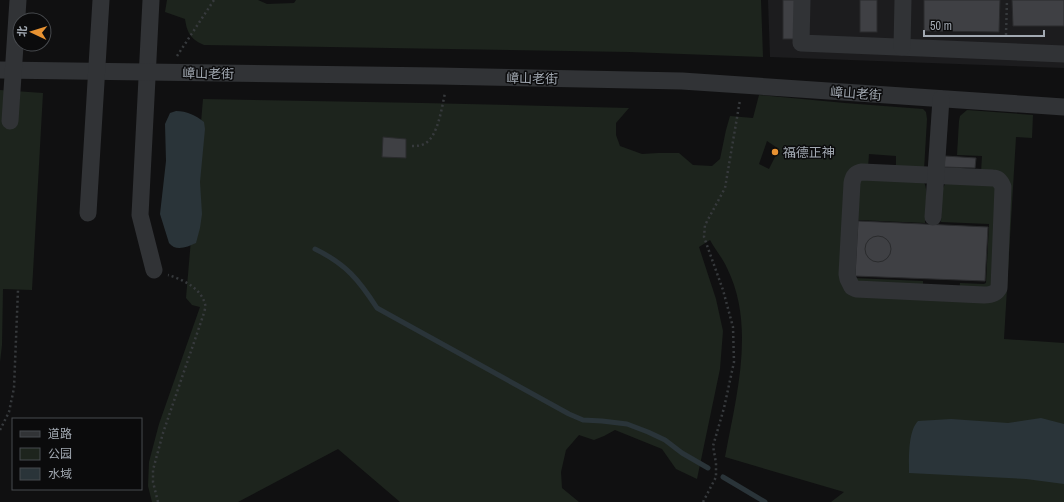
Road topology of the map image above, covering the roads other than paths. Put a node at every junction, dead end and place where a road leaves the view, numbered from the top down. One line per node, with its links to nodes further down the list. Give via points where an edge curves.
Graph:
1 (18, 0): 8 (street)
2 (101, 0): 9 (street)
3 (151, 0): 10 (street)
4 (802, 0): 6 (street, via 802,43)
5 (903, 0): 6 (street)
6 (902, 47): 7 (street)
7 (1064, 54)
8 (7, 70): 9 (street, 嶂山老街); 13 (street)
9 (96, 72): 10 (street, 嶂山老街); 15 (street)
10 (147, 73): 11 (street, 嶂山老街, via 682,81); 17 (street, via 140,215)
11 (941, 99): 12 (street, 嶂山老街); 14 (street)
12 (1064, 107)
13 (10, 121)
14 (936, 174): 14 (street, via 996,178 1002,183 997,291 984,295 852,287 847,274 854,175 862,172); 16 (street)
15 (88, 213)
16 (934, 217)
17 (154, 270)

